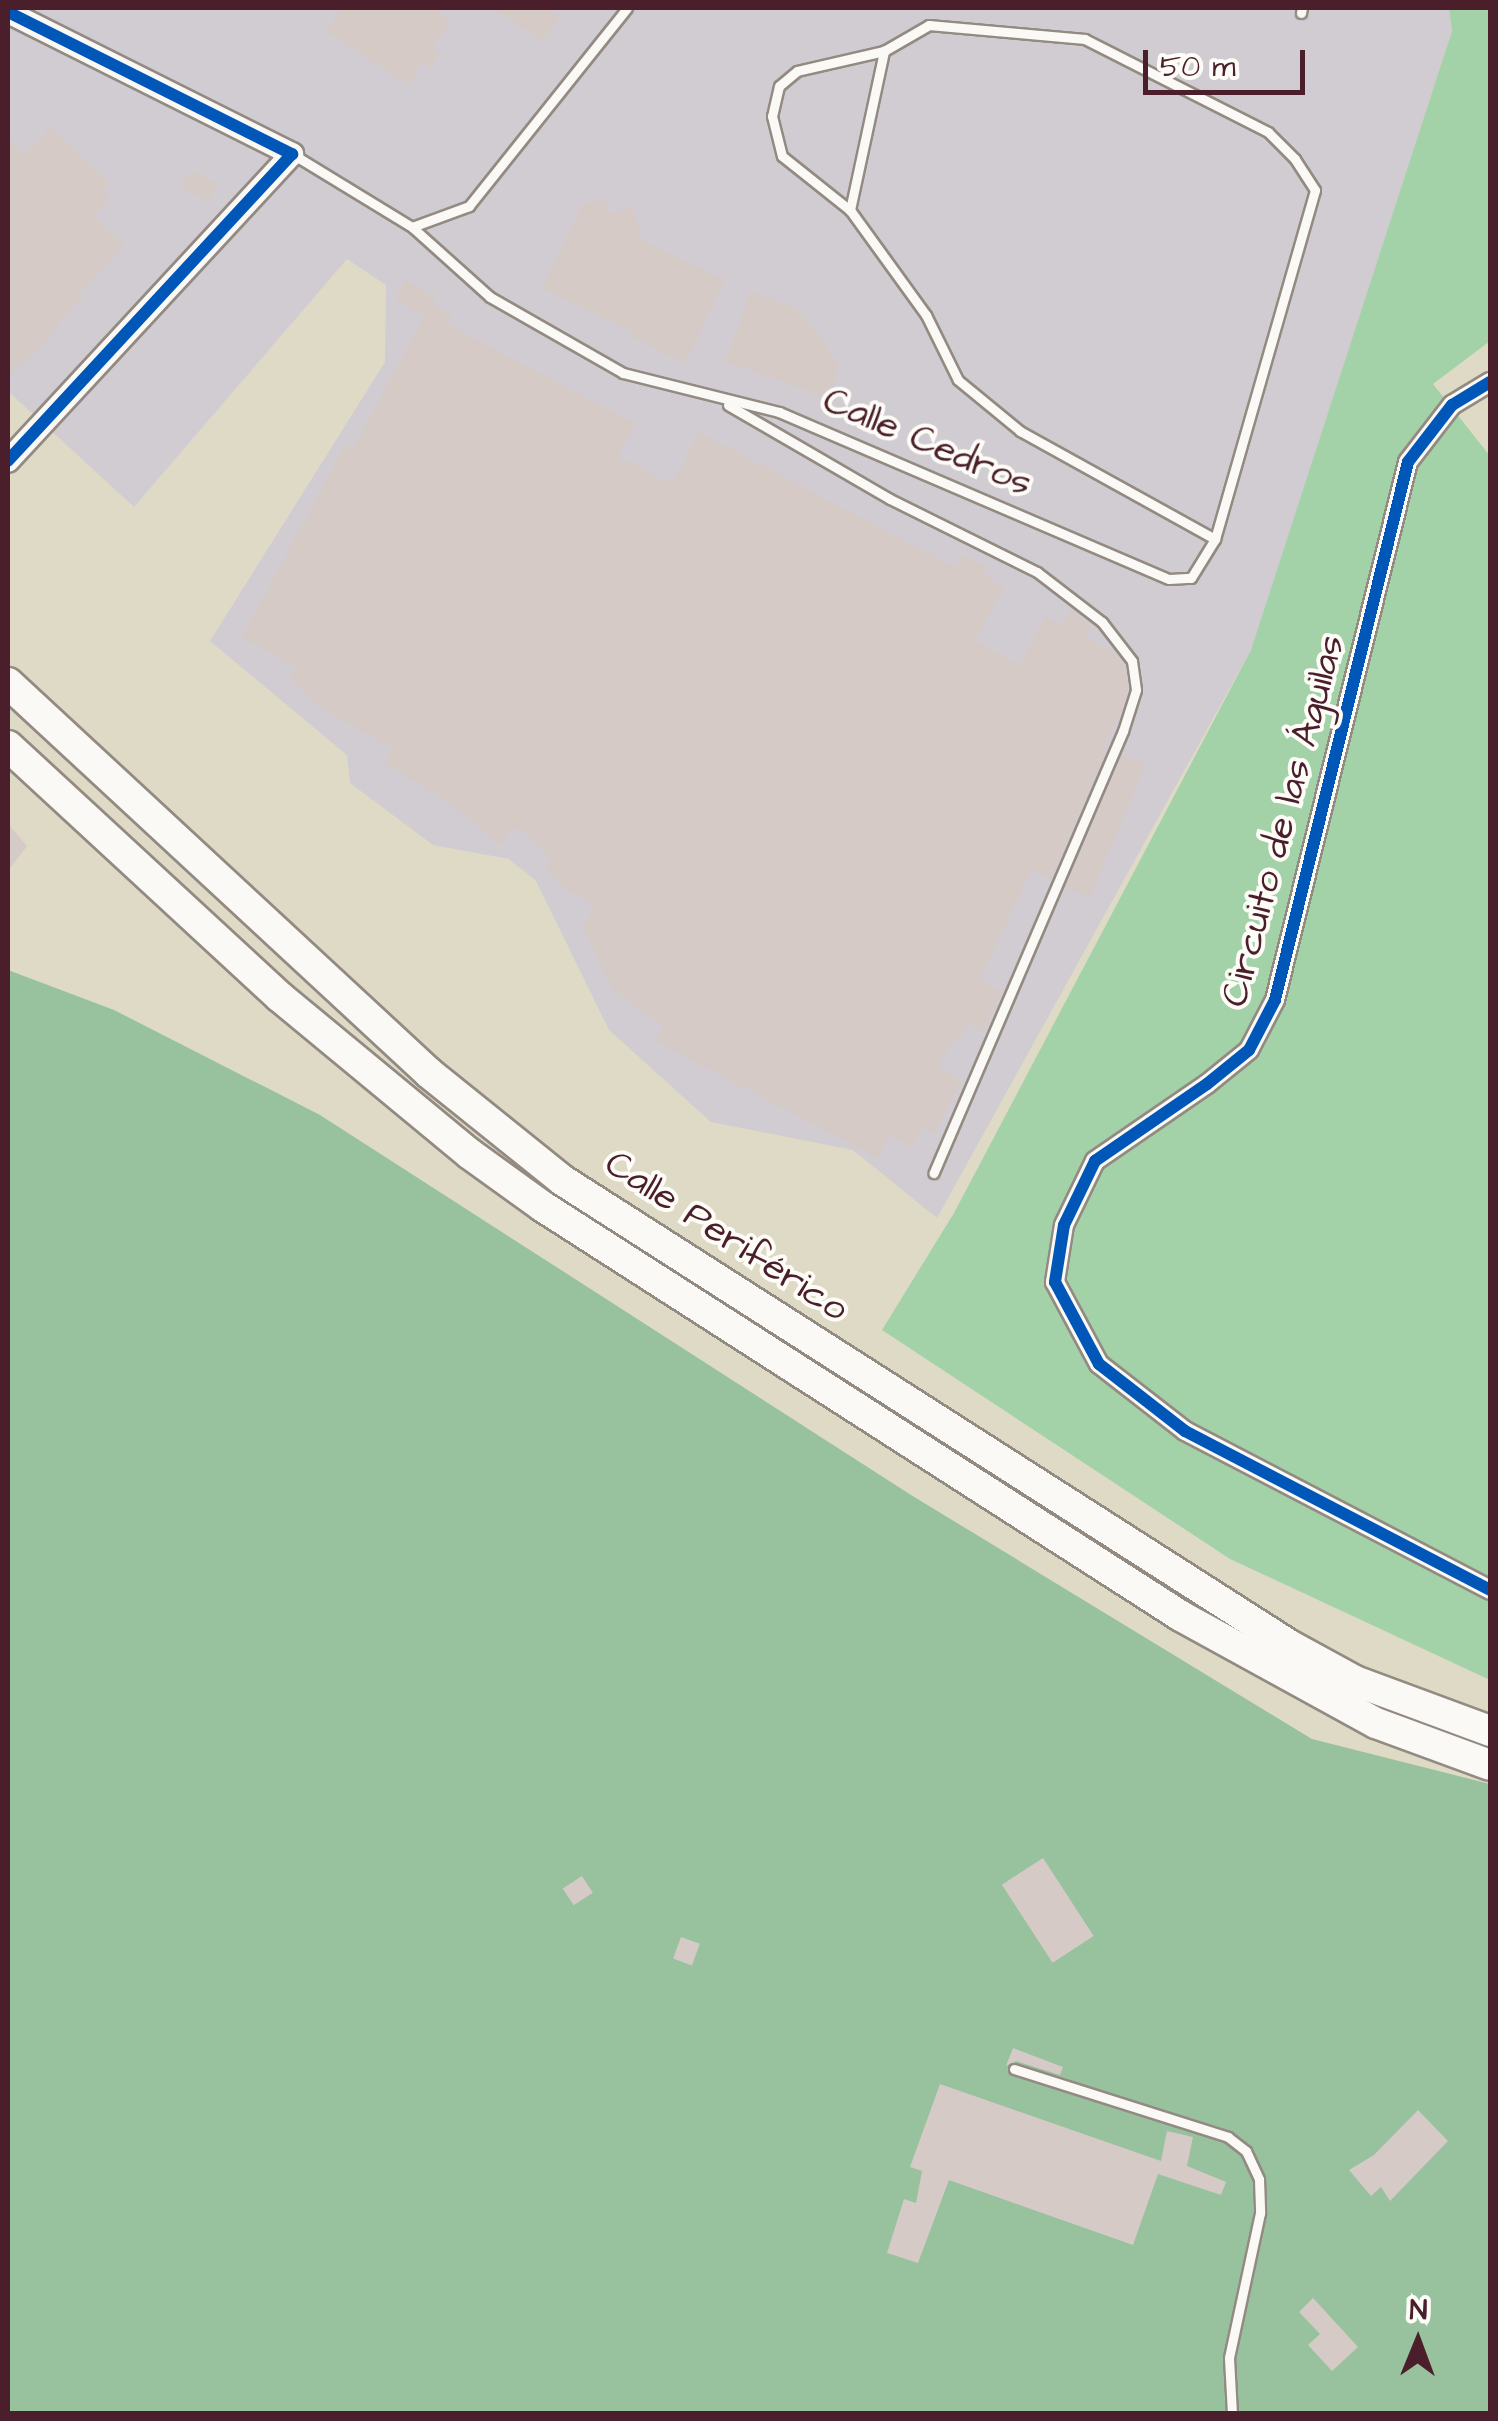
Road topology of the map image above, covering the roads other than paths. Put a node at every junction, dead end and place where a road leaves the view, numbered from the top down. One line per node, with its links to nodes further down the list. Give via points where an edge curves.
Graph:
1 (627, 8): 6 (lane, via 470,206)
2 (8, 12): 4 (street)
3 (884, 52): 5 (lane); 5 (lane, via 797,71 779,86 772,116 782,156); 10 (lane, Calle Cedros, via 929,25 1085,38 1268,132 1295,159 1314,190)
4 (292, 154): 6 (lane, Calle Cedros); 9 (street)
5 (850, 210): 10 (lane, via 926,315 958,380 1020,431)
6 (412, 227): 8 (lane, Calle Cedros, via 490,297 624,374)
7 (1490, 382): 14 (street, Circuito de las Águilas, via 1452,405 1408,462 1275,1000 1248,1050 1095,1161 1064,1224 1054,1282 1099,1364 1184,1430)
8 (721, 401): 10 (lane, Calle Cedros, via 779,412 1169,579 1191,578); 13 (lane, via 890,500 1036,572 1102,622 1132,661 1136,690 1124,731)
9 (8, 462)
10 (1215, 539)
11 (8, 684): 15 (highway, Calle Periférico, via 429,1073 562,1180 1288,1645 1408,1703)
12 (8, 746): 16 (highway, Calle Periférico, via 280,997 542,1206 1181,1616 1376,1723)
13 (934, 1173)
14 (1490, 1590)
15 (1490, 1731)
16 (1490, 1766)
17 (1014, 2068): 18 (lane, via 1228,2137 1246,2151 1259,2179 1260,2213 1228,2358)
18 (1232, 2414)

